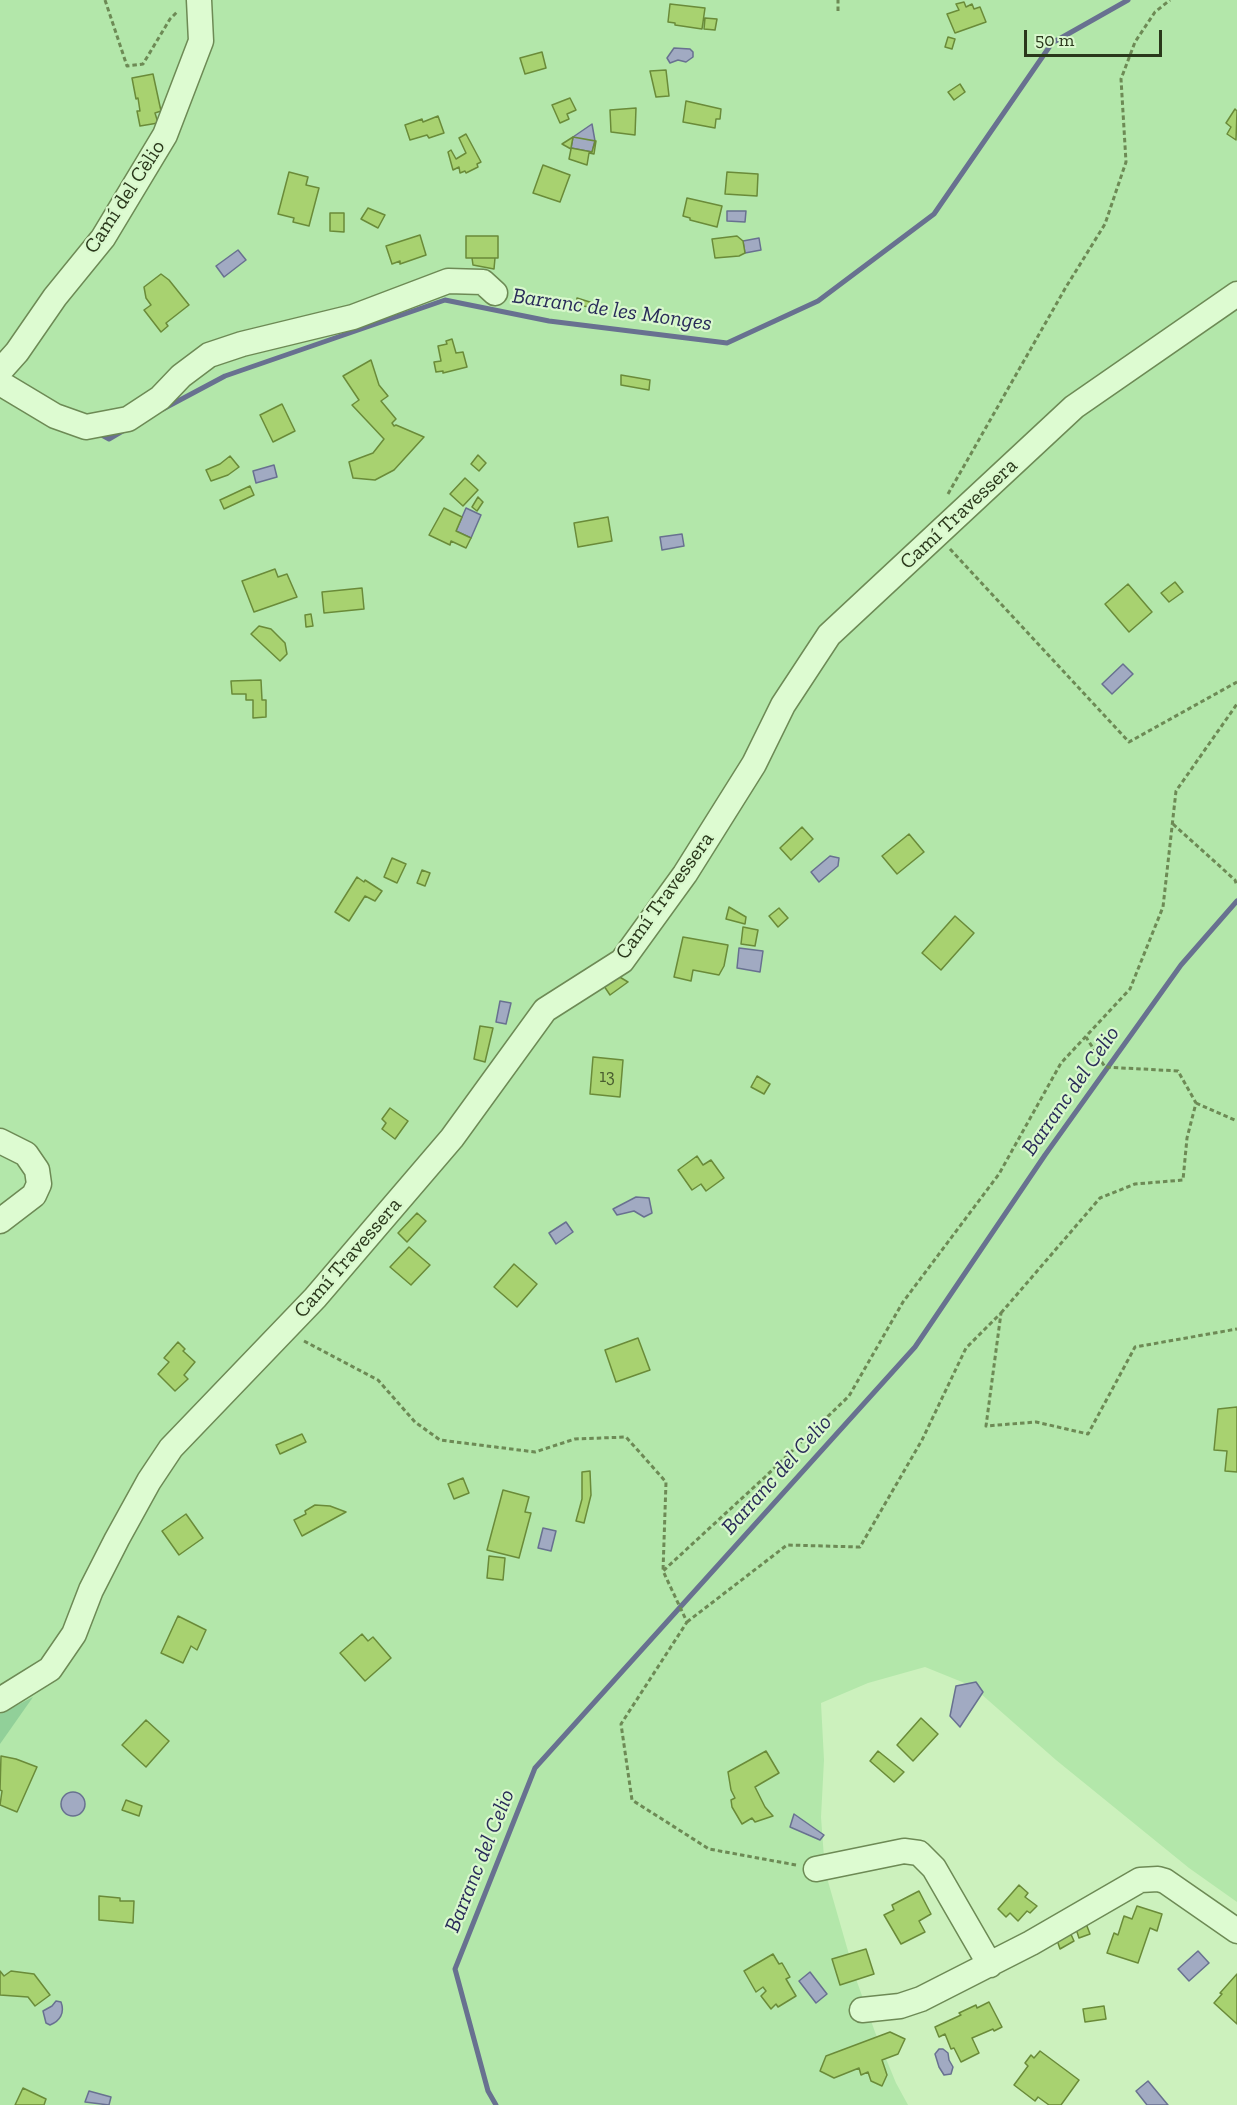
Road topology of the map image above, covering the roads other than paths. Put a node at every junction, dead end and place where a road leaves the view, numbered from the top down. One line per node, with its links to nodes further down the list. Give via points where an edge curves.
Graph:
1 (191, 3): 4 (street, Camí del Cèlio, via 201,41 165,135 103,238)
2 (495, 293): 5 (street, via 483,282 448,281 353,317 220,351 209,355 129,419 86,427 55,416)
3 (1237, 294): 8 (street, Camí Travessera, via 1074,407 829,635 783,705 754,764 685,874 622,962 545,1010 452,1138 315,1298 171,1448 117,1539 74,1634 50,1669)
4 (0, 371)
5 (0, 383)
6 (0, 1141): 7 (street, via 26,1154 37,1170 39,1184 34,1195)
7 (0, 1221)
8 (0, 1700)
9 (816, 1869): 11 (street, via 904,1851 919,1852 934,1868)
10 (1237, 1931): 11 (street, via 1165,1881 1150,1879 1132,1883)
11 (990, 1965): 12 (street, via 921,1999 900,2006)
12 (862, 2010)

